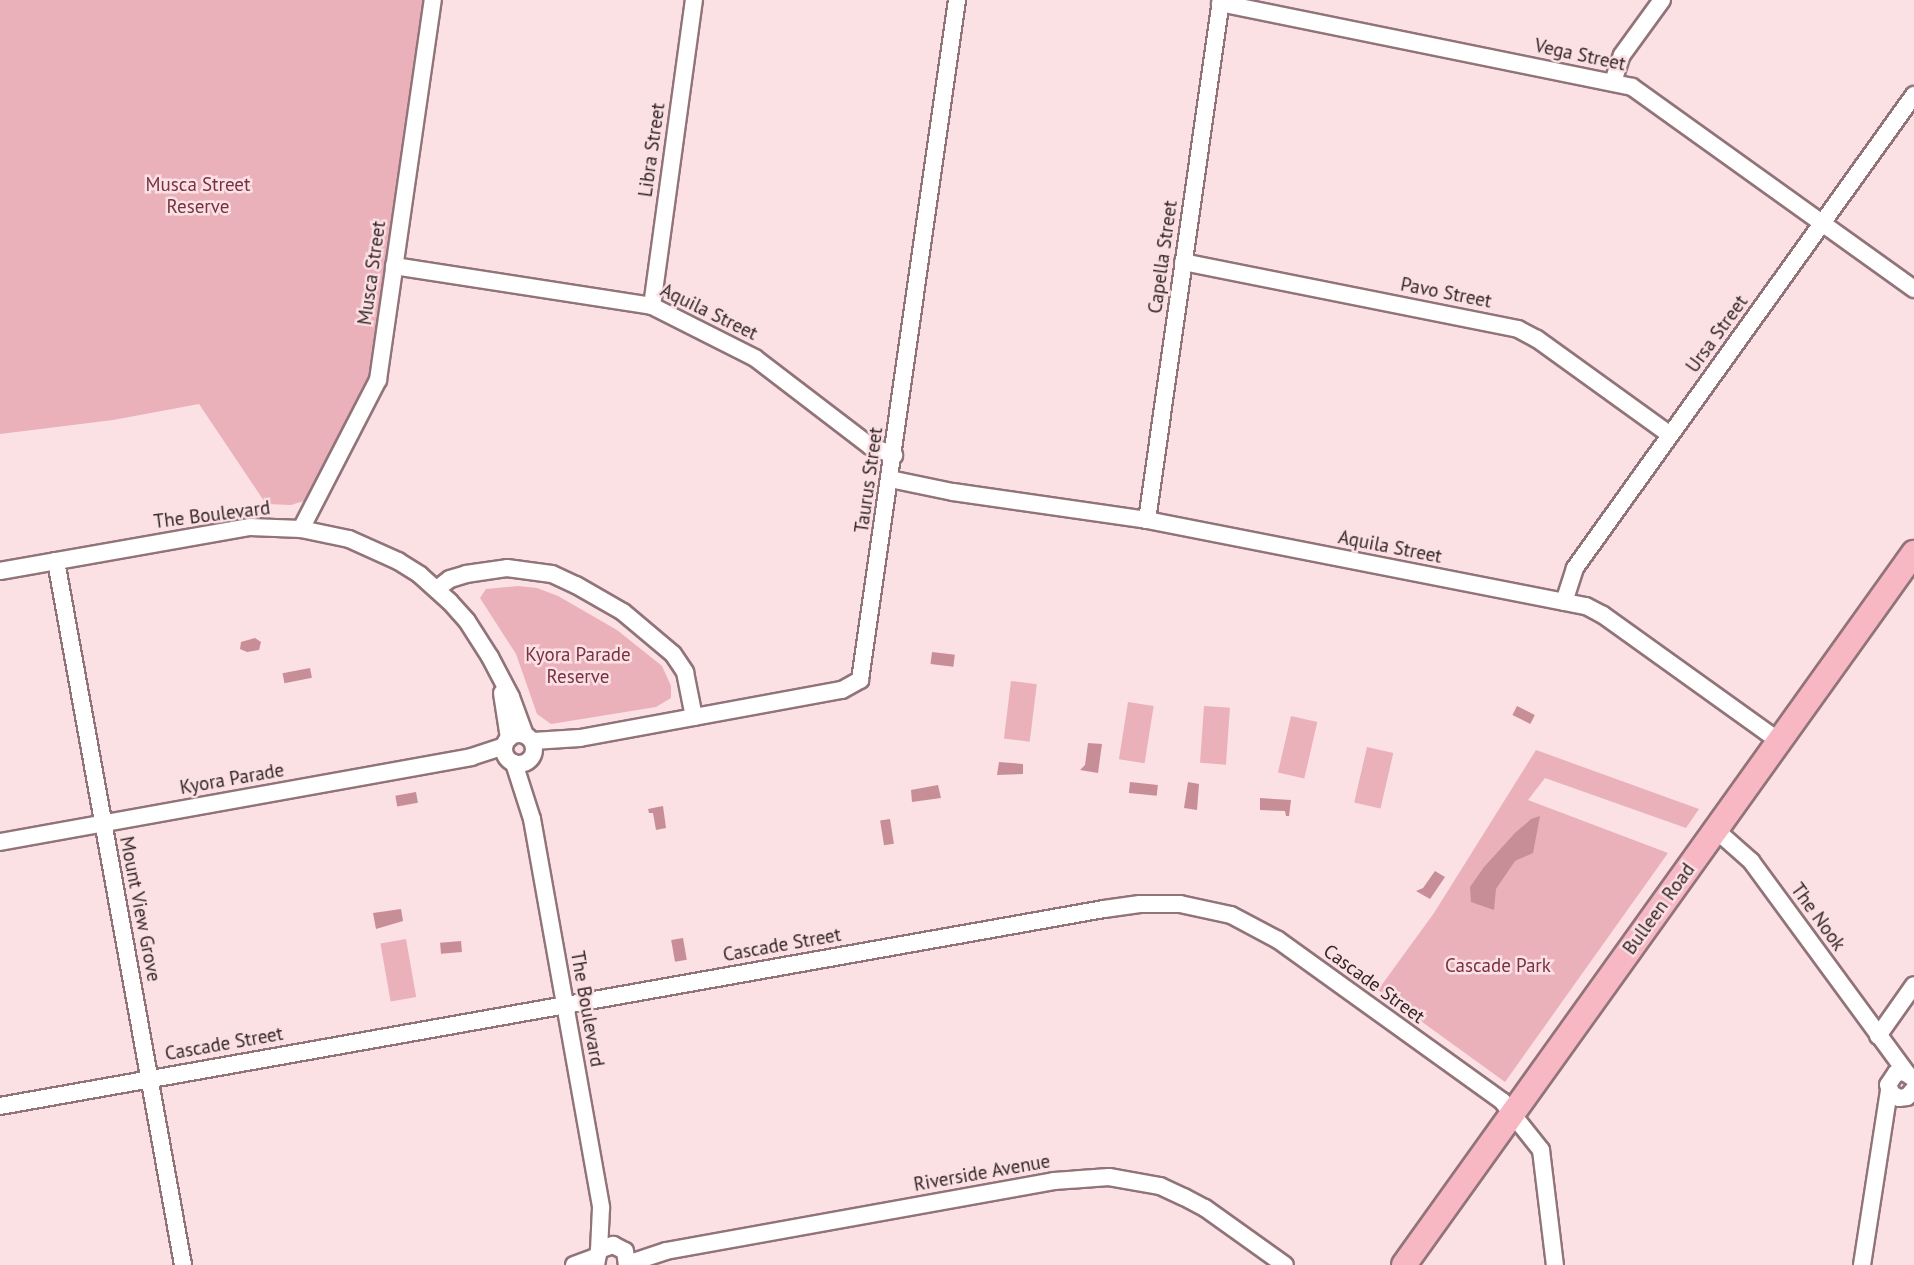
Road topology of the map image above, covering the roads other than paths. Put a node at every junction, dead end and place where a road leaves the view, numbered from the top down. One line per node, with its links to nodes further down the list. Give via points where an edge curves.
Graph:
1 (694, 0): 12 (street, Libra Street)
2 (957, 0): 14 (street, Taurus Street)
3 (1662, 0): 6 (street, via 1622,55)
4 (1221, 2): 6 (street, Vega Street); 9 (street, Capella Street)
5 (432, 3): 10 (street, Musca Street)
6 (1613, 82): 8 (street, Vega Street, via 1641,94)
7 (1914, 95): 8 (street, Ursa Street)
8 (1822, 223): 11 (street, Vega Street); 13 (street, Ursa Street)
9 (1183, 262): 13 (street, Pavo Street, via 1518,329); 16 (street, Capella Street)
10 (394, 267): 12 (street, Aquila Street); 17 (street, Musca Street, via 378,380)
11 (1914, 289)
12 (652, 306): 14 (street, Aquila Street, via 755,358 870,446)
13 (1671, 435): 22 (street, Ursa Street, via 1575,568)
14 (894, 455): 15 (street, Taurus Street)
15 (889, 484): 16 (street, Aquila Street); 23 (street, Taurus Street, via 864,666 856,684)
16 (1147, 520): 22 (street, Aquila Street)
17 (301, 529): 19 (street, The Boulevard, via 250,527); 21 (street, The Boulevard, via 372,548)
18 (1914, 553): 24 (main road, Bulleen Road)
19 (56, 561): 20 (street, The Boulevard); 26 (street, Mount View Grove)
20 (0, 571)
21 (437, 589): 23 (street, via 466,574 507,569 552,574 576,585 624,612 673,654 685,672); 25 (street, The Boulevard, via 467,621 498,674)
22 (1564, 602): 24 (street, Aquila Street, via 1603,615)
23 (694, 717): 25 (street, Taurus Street)
24 (1779, 741): 27 (main road, Bulleen Road)
25 (519, 749): 26 (street, Kyora Parade); 30 (street, The Boulevard)
26 (103, 823): 28 (street, Kyora Parade); 33 (street, Mount View Grove)
27 (1716, 830): 31 (street, The Nook, via 1751,861); 36 (main road, Bulleen Road)
28 (0, 842)
29 (1914, 985): 31 (street)
30 (565, 1005): 33 (street, Cascade Street); 36 (street, Cascade Street, via 1104,909 1180,904 1231,915 1278,940 1502,1101); 37 (street, The Boulevard)
31 (1878, 1036): 32 (street, The Nook); 34 (street, The Nook)
32 (1911, 1077): 34 (street, via 1896,1073)
33 (150, 1079): 35 (street, Cascade Street); 40 (street, Mount View Grove)
34 (1906, 1092): 45 (street, via 1884,1129)
35 (0, 1106)
36 (1512, 1115): 43 (main road, Bulleen Road); 44 (street, Cascade Street, via 1539,1145 1544,1158)
37 (601, 1208): 38 (street, The Boulevard); 39 (street, The Boulevard)
38 (597, 1257): 39 (street, Riverside Avenue, via 608,1245); 41 (street)
39 (624, 1257): 42 (street, Riverside Avenue, via 1054,1181 1109,1177 1160,1186 1184,1197)
40 (183, 1265)
41 (574, 1265)
42 (1286, 1265)
43 (1404, 1265)
44 (1555, 1265)
45 (1862, 1265)

